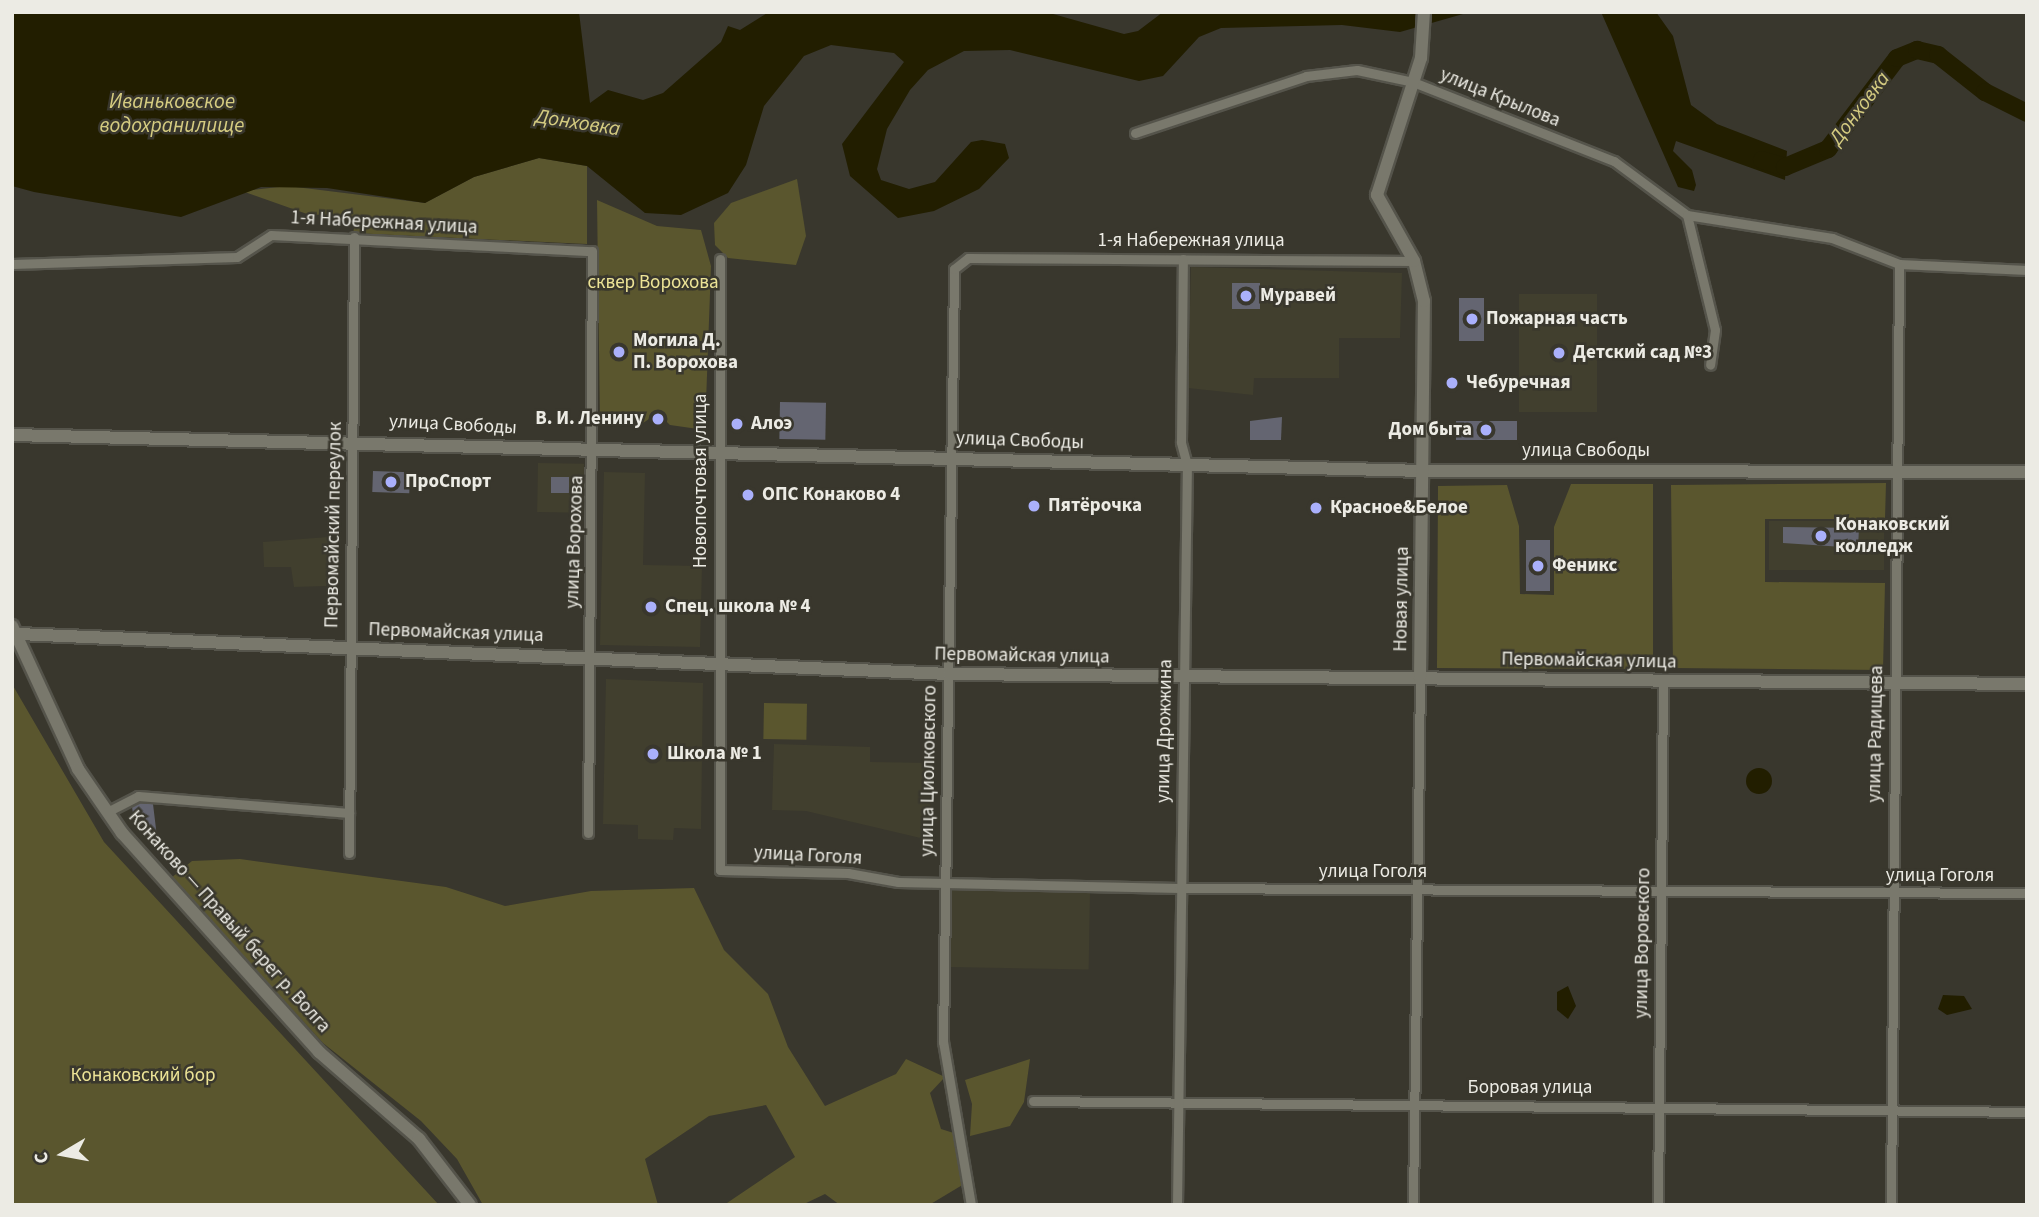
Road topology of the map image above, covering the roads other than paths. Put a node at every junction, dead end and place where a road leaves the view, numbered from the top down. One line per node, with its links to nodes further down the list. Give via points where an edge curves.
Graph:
1 (1424, 12): 2 (street, Новая улица)
2 (1413, 82): 3 (street, улица Крылова, via 1357,69 1306,76); 4 (street, улица Крылова, via 1614,161); 10 (street, Новая улица, via 1377,195)
3 (1135, 133)
4 (1687, 215): 12 (street, via 1832,238); 14 (street, via 1715,330)
5 (354, 237): 6 (street, 1-я Набережная улица); 11 (street, 1-я Набережная улица, via 271,235 237,257); 16 (street, Первомайский переулок)
6 (592, 251): 17 (street, улица Ворохова)
7 (968, 258): 8 (street, 1-я Набережная улица); 19 (street, улица Циолковского, via 954,269)
8 (1183, 259): 10 (street, 1-я Набережная улица); 20 (street, улица Дрожжина, via 1181,442)
9 (720, 260): 18 (street, Новопочтовая улица)
10 (1414, 261): 21 (street, Новая улица, via 1424,301)
11 (12, 264)
12 (1899, 264): 13 (street); 22 (street, улица Радищева)
13 (2027, 270)
14 (1710, 365)
15 (12, 435): 16 (street, улица Свободы, via 240,444)
16 (353, 441): 17 (street, улица Свободы); 25 (street, Первомайский переулок)
17 (595, 449): 18 (street, улица Свободы); 26 (street, улица Ворохова)
18 (718, 452): 19 (street, улица Свободы); 27 (street, Новопочтовая улица)
19 (950, 458): 20 (street, улица Свободы); 28 (street, улица Циолковского)
20 (1187, 465): 21 (street, улица Свободы); 29 (street, улица Дрожжина)
21 (1423, 471): 22 (street, улица Свободы); 30 (street, Новая улица)
22 (1897, 472): 23 (street, улица Свободы); 32 (street, улица Радищева)
23 (2027, 472)
24 (15, 630): 25 (street, Первомайская улица); 34 (street, Конаково — Правый берег р. Волга, via 35,687)
25 (351, 648): 26 (street, Первомайская улица); 35 (street, Первомайский переулок)
26 (589, 657): 27 (street, Первомайская улица); 36 (street, улица Ворохова)
27 (719, 665): 28 (street, Первомайская улица); 38 (street, Новопочтовая улица)
28 (950, 674): 29 (street, Первомайская улица); 39 (street, улица Циолковского)
29 (1184, 679): 30 (street, Первомайская улица); 40 (street, улица Дрожжина)
30 (1420, 679): 31 (street, Первомайская улица); 41 (street, Новая улица)
31 (1664, 681): 32 (street, Первомайская улица); 44 (street, улица Воровского)
32 (1894, 682): 33 (street, Первомайская улица); 42 (street, улица Радищева)
33 (2027, 684)
34 (107, 812): 35 (street, via 138,796); 51 (street, Конаково — Правый берег р. Волга, via 319,1052 419,1139)
35 (349, 813): 37 (street, Первомайский переулок)
36 (588, 833)
37 (349, 853)
38 (720, 870): 39 (street, улица Гоголя)
39 (944, 883): 40 (street, улица Гоголя); 52 (street, улица Циолковского, via 943,1042)
40 (1179, 888): 41 (street, улица Гоголя); 46 (street, улица Дрожжина)
41 (1416, 890): 44 (street, улица Гоголя); 47 (street, Новая улица)
42 (1892, 893): 43 (street, улица Гоголя); 44 (street, улица Гоголя); 49 (street, улица Радищева)
43 (2027, 893)
44 (1661, 895): 48 (street, улица Воровского)
45 (1033, 1101): 46 (street, Боровая улица)
46 (1177, 1104): 47 (street, Боровая улица); 53 (street, улица Дрожжина)
47 (1413, 1105): 48 (street, Боровая улица); 54 (street, Новая улица)
48 (1659, 1106): 49 (street, Боровая улица); 55 (street, улица Воровского)
49 (1893, 1110): 50 (street, Боровая улица); 56 (street, улица Радищева)
50 (2027, 1112)
51 (470, 1205)
52 (971, 1205)
53 (1177, 1205)
54 (1413, 1205)
55 (1658, 1205)
56 (1891, 1205)

